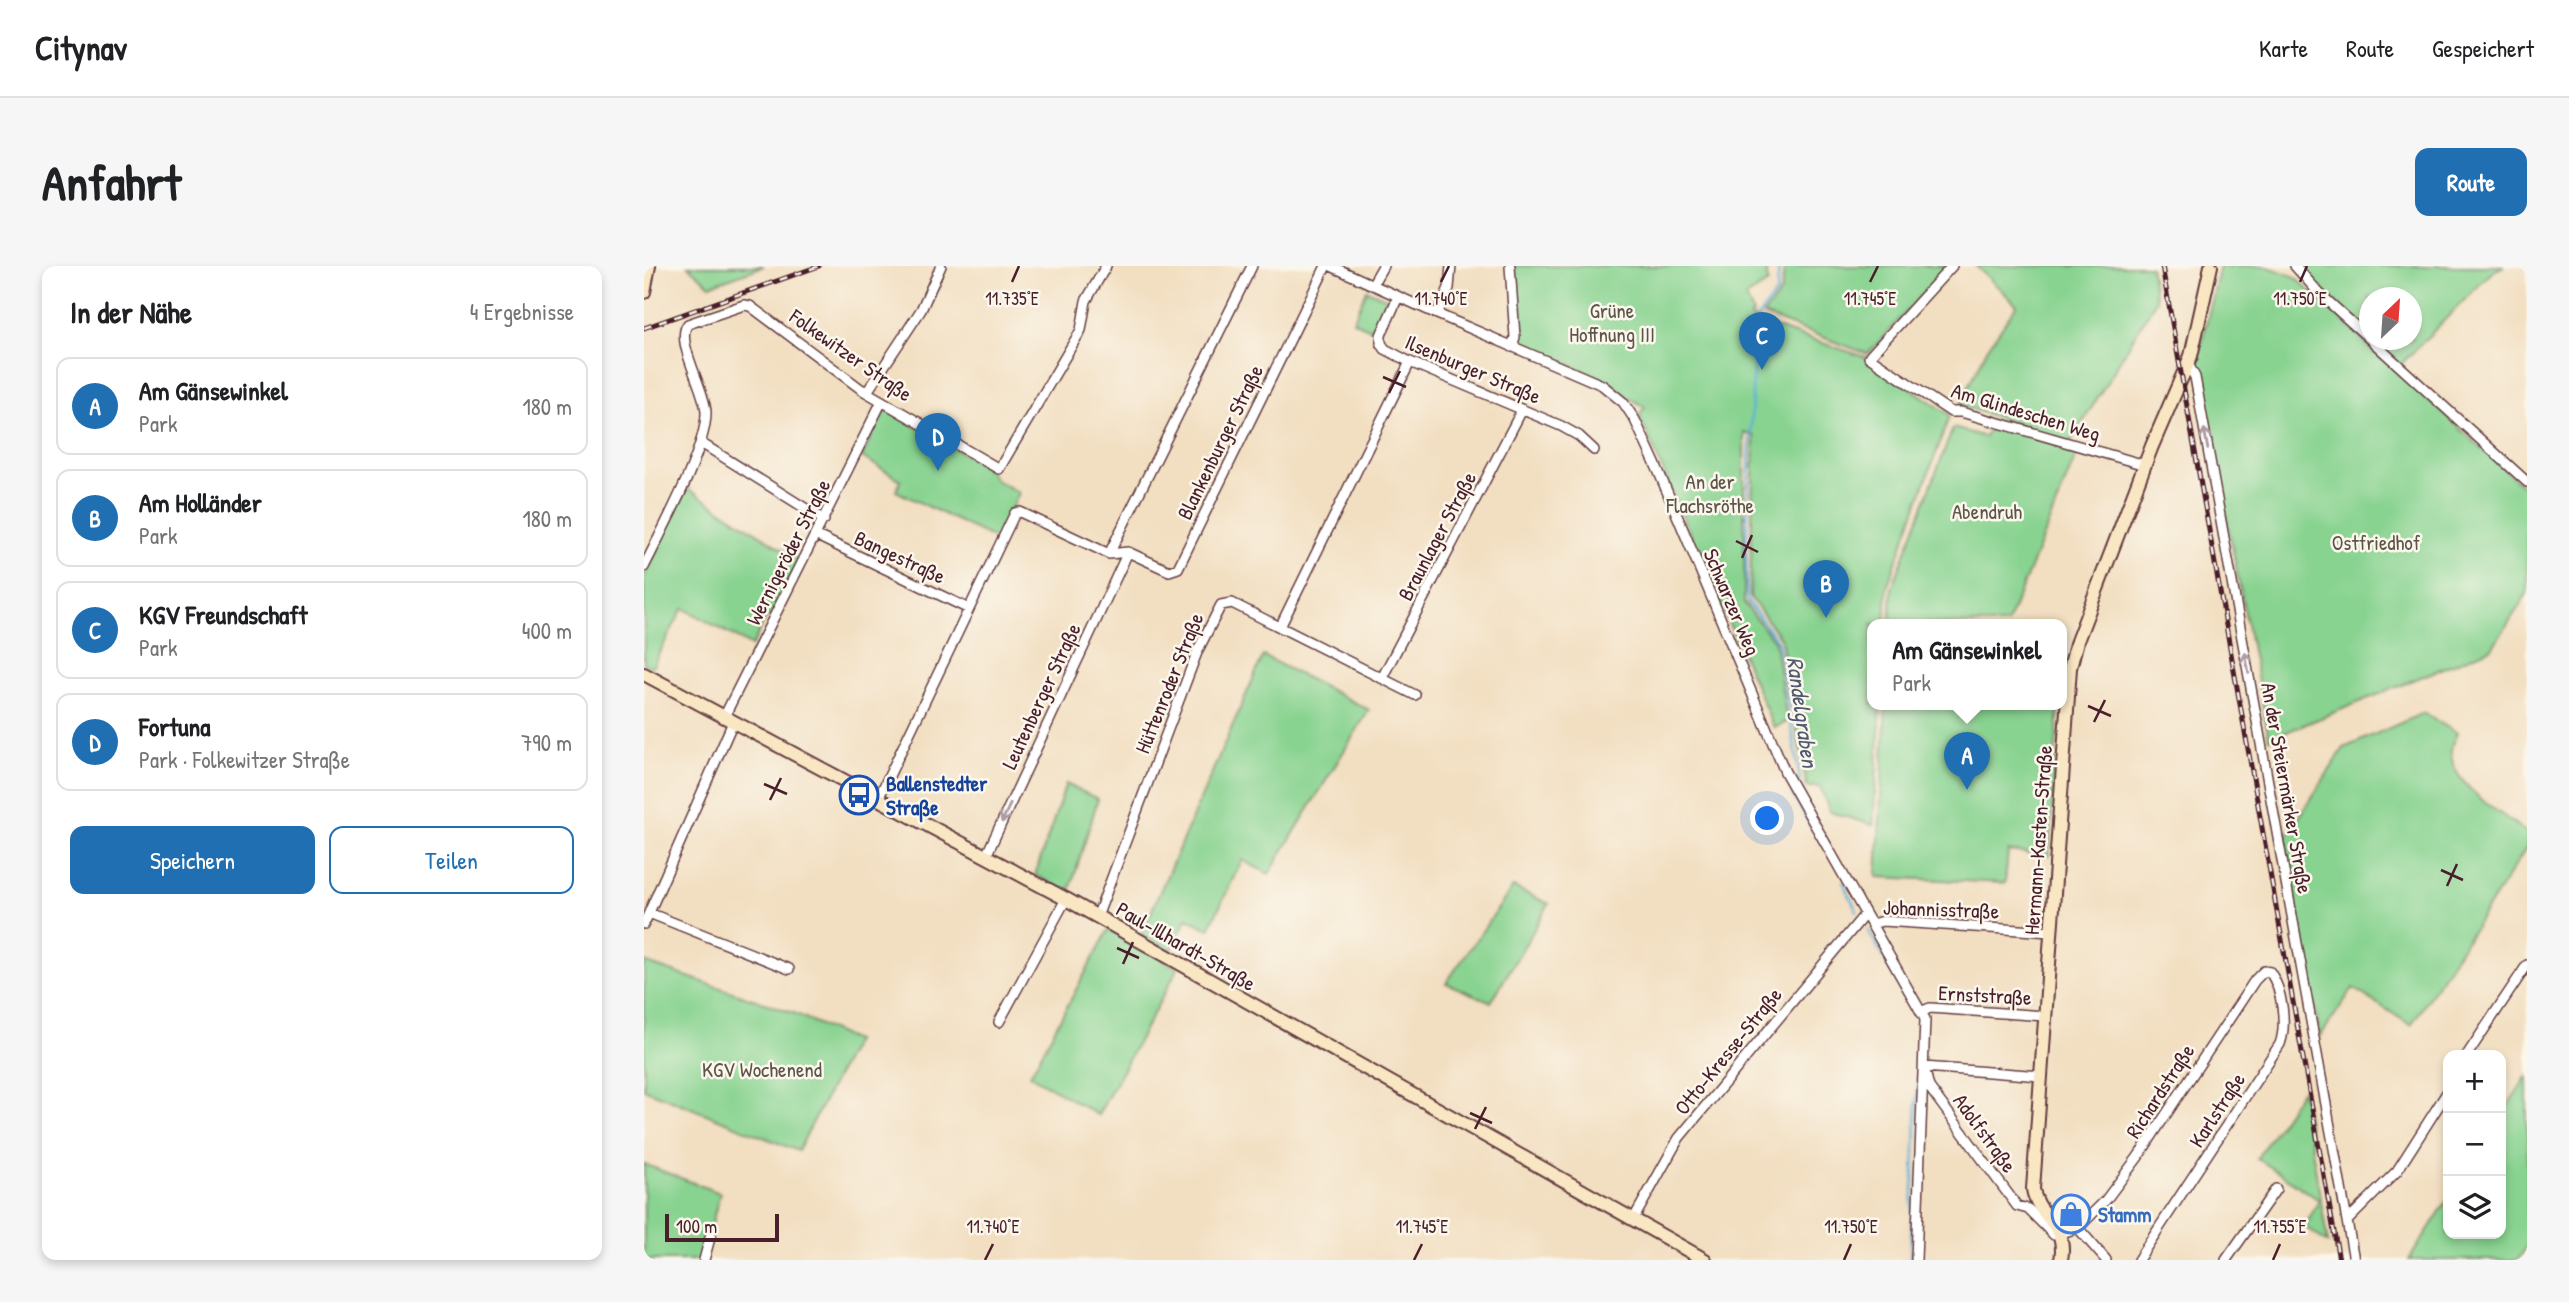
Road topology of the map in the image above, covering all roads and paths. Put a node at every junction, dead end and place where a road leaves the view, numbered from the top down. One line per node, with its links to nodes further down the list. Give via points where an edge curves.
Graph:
1 (649, 266): 14 (street)
2 (941, 266): 20 (street, via 920,310)
3 (1106, 266): 21 (street, Folkewitzer Straße, via 1086,301 1081,330 999,469)
4 (1252, 266): 30 (street)
5 (1326, 266): 29 (street, Blankenburger Straße, via 1178,568 1169,571)
6 (1331, 266): 13 (street, Schwarzer Weg)
7 (1383, 266): 13 (street)
8 (1451, 266): 16 (street, via 1449,288)
9 (1510, 266): 17 (street)
10 (1952, 266): 25 (street, Am Glindeschen Weg, via 1869,357 1951,412)
11 (2211, 266): 19 (street, Hermann-Kasten-Straße)
12 (2295, 266): 26 (street)
13 (1372, 285): 15 (street, Schwarzer Weg)
14 (644, 291)
15 (1398, 297): 16 (street, Schwarzer Weg); 18 (street, Ilsenburger Straße, via 1381,343)
16 (1437, 314): 17 (street, Schwarzer Weg)
17 (1512, 347): 42 (street, Schwarzer Weg, via 1602,385 1628,408 1652,454 1790,781)
18 (1410, 362): 22 (street, Ilsenburger Straße); 33 (street)
19 (2188, 364): 25 (street, Hermann-Kasten-Straße); 60 (street, An der Steiermärker Straße, one-way to 19, via 2195,377)
20 (867, 392): 21 (street, Folkewitzer Straße); 23 (street, Folkewitzer Straße, via 744,305 688,324 683,334 706,412)
21 (882, 401): 27 (street, Wernigeröder Straße)
22 (1522, 410): 24 (street, Ilsenburger Straße, via 1561,426); 35 (street, Braunlager Straße)
23 (701, 443): 27 (street); 31 (street)
24 (1594, 450)
25 (2145, 465): 46 (street, Hermann-Kasten-Straße, via 2071,659)
26 (2527, 482)
27 (824, 520): 28 (street, Wernigeröder Straße)
28 (817, 536): 32 (street, Bangestraße); 37 (street, Wernigeröder Straße)
29 (1128, 552): 30 (street); 39 (street, Leutenberger Straße, one-way to 39)
30 (1109, 554): 32 (street, via 1016,512)
31 (644, 568)
32 (969, 609): 38 (street)
33 (1280, 627): 35 (street, Hüttenroder Straße); 43 (street, Hüttenroder Straße, via 1232,603 1218,608)
34 (644, 674): 37 (street, Paul-Illhardt-Straße)
35 (1381, 678): 36 (street, Hüttenroder Straße)
36 (1415, 695)
37 (729, 720): 38 (street, Paul-Illhardt-Straße); 41 (street, Wernigeröder Straße)
38 (878, 799): 39 (street, Paul-Illhardt-Straße)
39 (986, 856): 40 (street, Paul-Illhardt-Straße)
40 (1066, 900): 43 (street, Paul-Illhardt-Straße); 52 (street)
41 (649, 913): 44 (street, Wernigeröder Straße); 48 (street)
42 (1865, 914): 45 (street, Schwarzer Weg); 59 (street, Otto-Kresse-Straße, via 1679,1138)
43 (1097, 916): 59 (street, Paul-Illhardt-Straße)
44 (644, 924)
45 (1871, 924): 46 (street, Johannisstraße, via 1883,921); 50 (street, Schwarzer Weg)
46 (2051, 932): 51 (street, Hermann-Kasten-Straße)
47 (2527, 965): 53 (street)
48 (789, 969)
49 (2267, 970): 61 (street, Richardstraße, via 2258,975 2138,1157); 69 (street, Karlstraße, via 2278,993 2283,1025 2280,1044)
50 (1923, 1011): 51 (street, Ernststraße); 54 (street)
51 (2045, 1016): 55 (street, Hermann-Kasten-Straße)
52 (999, 1022)
53 (2470, 1050)
54 (1924, 1068): 55 (street); 58 (street, Adolfstraße, via 1929,1087 2017,1206); 66 (street)
55 (2041, 1076): 58 (street, Hermann-Kasten-Straße)
56 (2443, 1099): 60 (street, via 2397,1171)
57 (2276, 1189): 70 (street)
58 (2033, 1206): 63 (street, via 2051,1218)
59 (1633, 1220): 65 (street, Paul-Illhardt-Straße)
60 (2347, 1221): 71 (street, An der Steiermärker Straße)
61 (2078, 1228): 63 (street); 68 (street)
62 (711, 1234): 64 (street)
63 (2060, 1234): 67 (street)
64 (704, 1260)
65 (1705, 1260)
66 (1916, 1260)
67 (2061, 1260)
68 (2106, 1260)
69 (2138, 1260)
70 (2226, 1260)
71 (2354, 1260)

